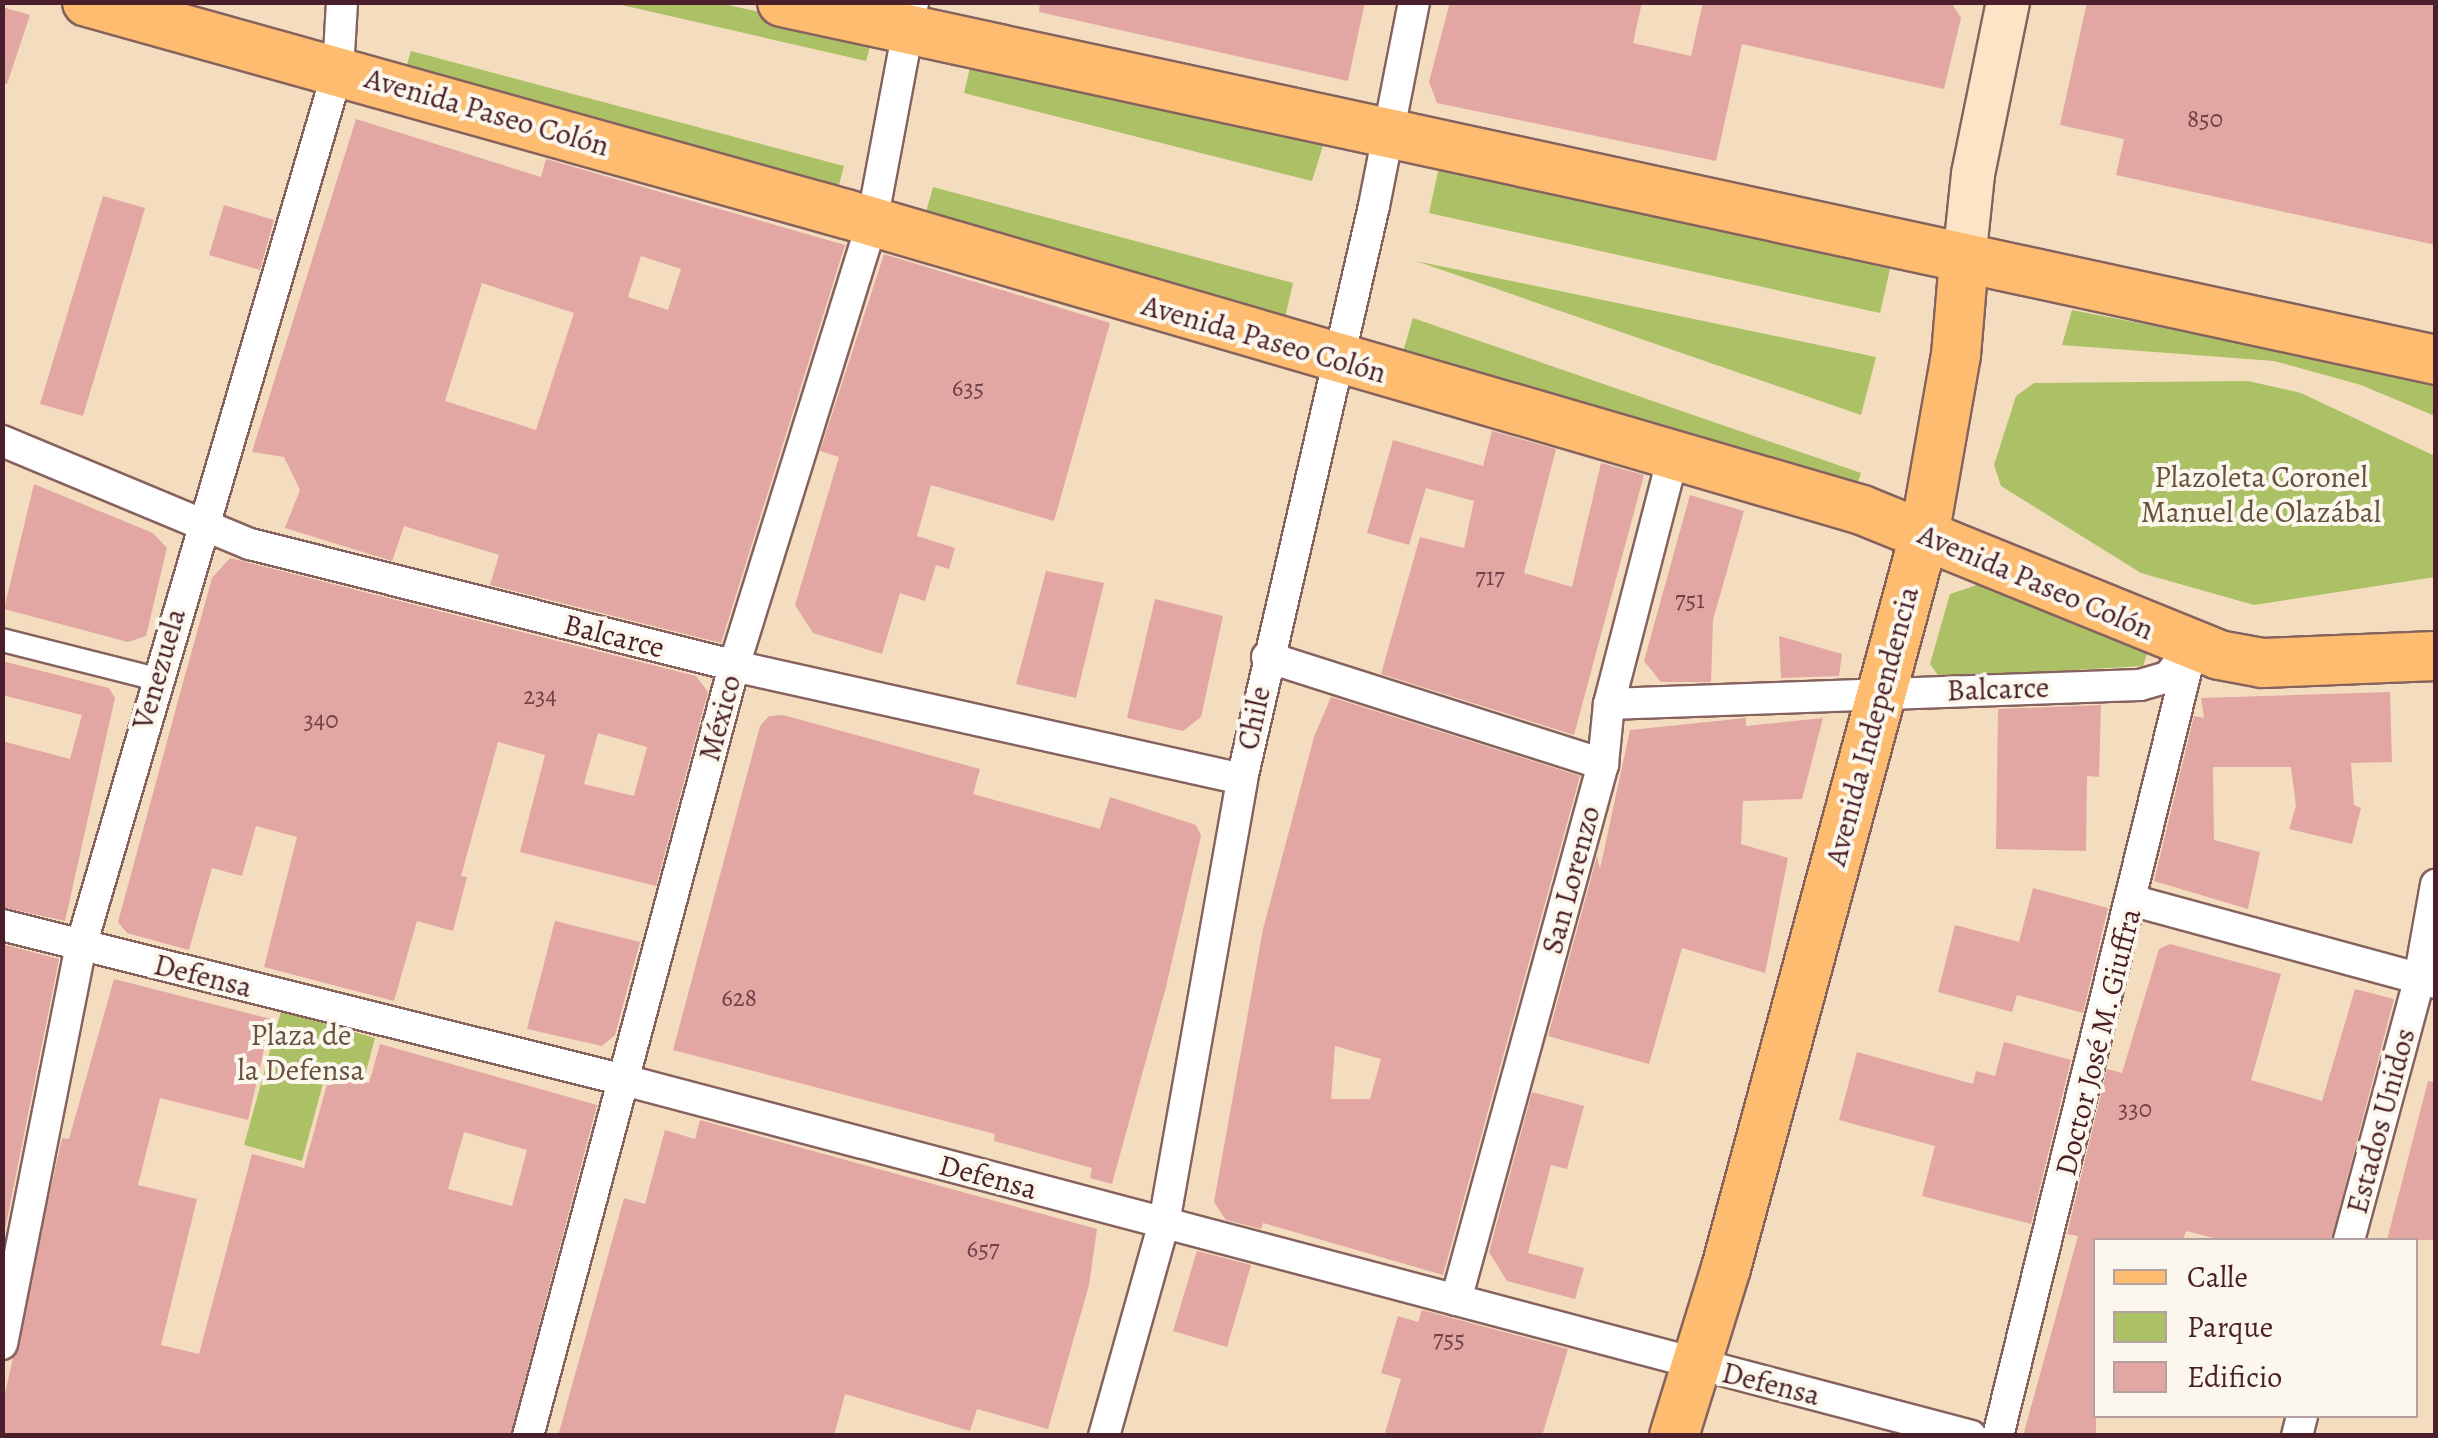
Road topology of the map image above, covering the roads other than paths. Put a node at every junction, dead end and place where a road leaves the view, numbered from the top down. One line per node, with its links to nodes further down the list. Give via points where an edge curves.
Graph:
1 (86, 2): 7 (main road, Avenida Paseo Colón)
2 (342, 2): 7 (street, Venezuela)
3 (782, 2): 6 (main road)
4 (1414, 2): 8 (street, Chile)
5 (2008, 2): 10 (main road, Avenida Independencia, via 1973,174)
6 (911, 16): 8 (main road); 9 (street, México)
7 (338, 70): 9 (main road, Avenida Paseo Colón); 15 (street, Venezuela)
8 (1386, 131): 10 (main road); 11 (street, Chile)
9 (872, 222): 11 (main road, Avenida Paseo Colón); 21 (street, México)
10 (1964, 260): 12 (main road); 16 (main road, Avenida Independencia, via 1956,356)
11 (1335, 360): 14 (main road, Avenida Paseo Colón); 20 (street, Chile)
12 (2436, 360)
13 (2, 441): 15 (street, Balcarce)
14 (1673, 457): 16 (main road, Avenida Paseo Colón, via 1862,510); 24 (street, San Lorenzo)
15 (200, 524): 21 (street, Balcarce, via 250,544); 22 (street, Venezuela)
16 (1924, 536): 18 (main road, Avenida Paseo Colón); 23 (main road, Avenida Independencia)
17 (2, 640): 22 (street)
18 (2192, 647): 19 (main road, Avenida Paseo Colón, via 2263,663); 23 (street, Balcarce, via 2168,677 2140,685); 28 (street, Doctor José M. Giuffra)
19 (2436, 656)
20 (1266, 657): 25 (street); 26 (street, Chile)
21 (734, 666): 26 (street, Balcarce); 32 (street, México)
22 (156, 679): 30 (street, Venezuela)
23 (1881, 693): 24 (street, Balcarce); 37 (main road, Avenida Independencia)
24 (1609, 704): 25 (street, San Lorenzo)
25 (1603, 764): 35 (street, San Lorenzo)
26 (1242, 779): 33 (street, Chile)
27 (2436, 885): 31 (street, Estados Unidos, via 2420,947)
28 (2134, 901): 31 (street); 42 (street, Doctor José M. Giuffra)
29 (2, 926): 30 (street, Defensa)
30 (80, 946): 32 (street, Defensa); 36 (street, Venezuela)
31 (2427, 982): 34 (street, Estados Unidos)
32 (624, 1080): 33 (street, Defensa); 38 (street, México)
33 (1164, 1223): 35 (street, Defensa); 39 (street, Chile)
34 (2350, 1238)
35 (1456, 1300): 37 (street, Defensa)
36 (2, 1344)
37 (1697, 1364): 40 (main road, Avenida Independencia); 41 (street, Defensa)
38 (528, 1436)
39 (1104, 1436)
40 (1674, 1436)
41 (1972, 1436)
42 (1998, 1436)

